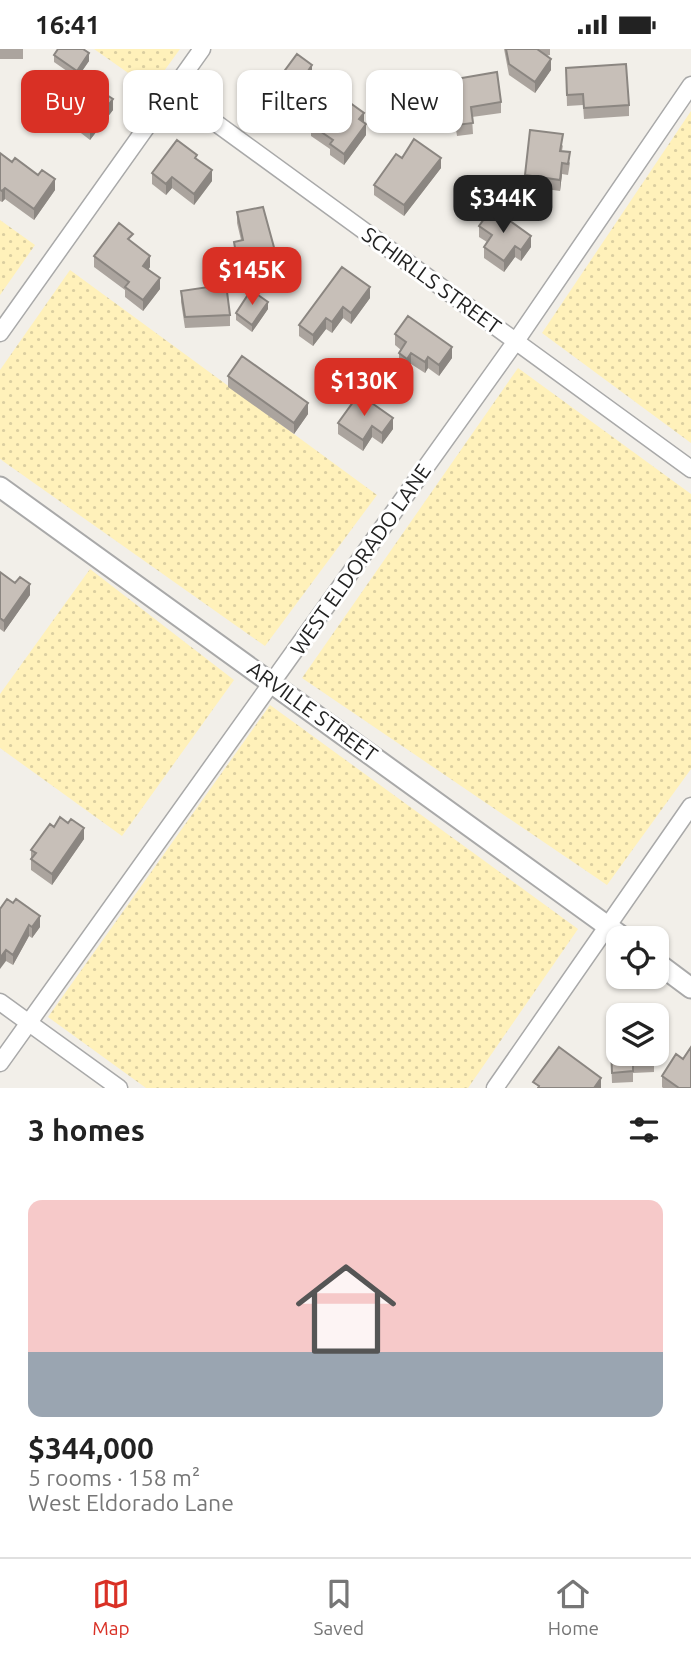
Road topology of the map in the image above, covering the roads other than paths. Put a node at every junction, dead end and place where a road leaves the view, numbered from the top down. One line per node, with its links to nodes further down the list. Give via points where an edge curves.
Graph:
1 (202, 49): 2 (street)
2 (187, 70)
3 (691, 85): 7 (street, WEST ELDORADO LANE)
4 (223, 128): 7 (street, SCHIRLLS STREET)
5 (142, 133): 6 (street)
6 (0, 333)
7 (516, 341): 8 (street, SCHIRLLS STREET); 10 (street, WEST ELDORADO LANE)
8 (691, 469)
9 (0, 487): 10 (street, ARVILLE STREET)
10 (273, 682): 12 (street, ARVILLE STREET); 18 (street, WEST ELDORADO LANE)
11 (691, 806): 13 (street)
12 (609, 926)
13 (621, 926)
14 (606, 946): 21 (street)
15 (669, 972): 16 (street)
16 (691, 988)
17 (0, 1002): 18 (street)
18 (29, 1022): 19 (street, WEST ELDORADO LANE); 20 (street)
19 (0, 1063)
20 (119, 1088)
21 (495, 1088)

